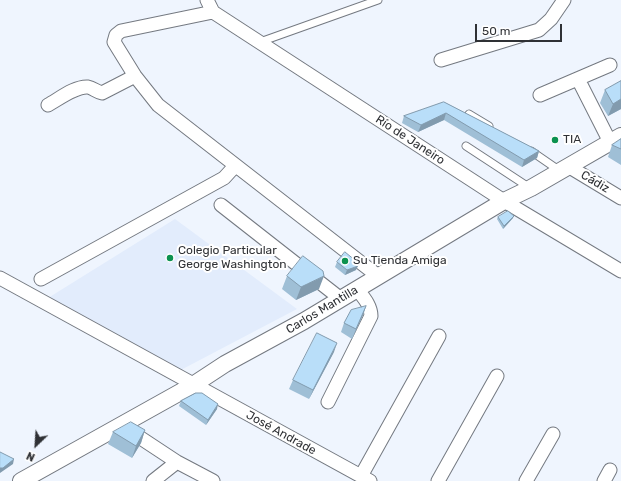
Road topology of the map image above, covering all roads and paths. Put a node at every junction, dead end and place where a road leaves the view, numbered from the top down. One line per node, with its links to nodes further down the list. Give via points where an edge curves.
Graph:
1 (378, 0): 4 (lane)
2 (564, 0): 5 (street, via 551,19 539,30)
3 (210, 6): 4 (street, Río de Janeiro); 7 (street, via 120,31 114,42)
4 (260, 42): 20 (street, Río de Janeiro)
5 (441, 60)
6 (610, 65): 8 (street)
7 (135, 76): 10 (street, via 102,93 90,87 78,89); 16 (street, via 158,105)
8 (578, 79): 9 (street); 13 (street)
9 (540, 95)
10 (48, 105)
11 (469, 114): 12 (lane)
12 (494, 129)
13 (615, 139): 17 (street, Carlos Mantilla)
14 (466, 146): 18 (lane)
15 (526, 148): 17 (lane)
16 (235, 166): 23 (street); 25 (street, via 224,178)
17 (564, 169): 18 (street, Carlos Mantilla); 19 (street, Cádiz)
18 (531, 188): 20 (street, Carlos Mantilla)
19 (621, 198)
20 (504, 201): 22 (street, Río de Janeiro); 23 (street, Carlos Mantilla)
21 (221, 205): 27 (street)
22 (621, 271)
23 (378, 276): 26 (street, Carlos Mantilla)
24 (0, 278): 30 (street, José Andrade)
25 (41, 279)
26 (357, 289): 27 (street, Carlos Mantilla); 31 (street, via 371,311 370,316)
27 (341, 299): 30 (street, Carlos Mantilla, via 225,364)
28 (439, 336): 35 (street)
29 (497, 376): 39 (street)
30 (193, 385): 32 (street, Carlos Mantilla); 35 (street, José Andrade)
31 (328, 402)
32 (121, 425): 34 (street); 36 (street, Carlos Mantilla)
33 (553, 434): 40 (street)
34 (176, 462): 37 (street); 38 (street)
35 (366, 479)
36 (21, 481)
37 (154, 481)
38 (213, 481)
39 (438, 481)
40 (526, 481)

